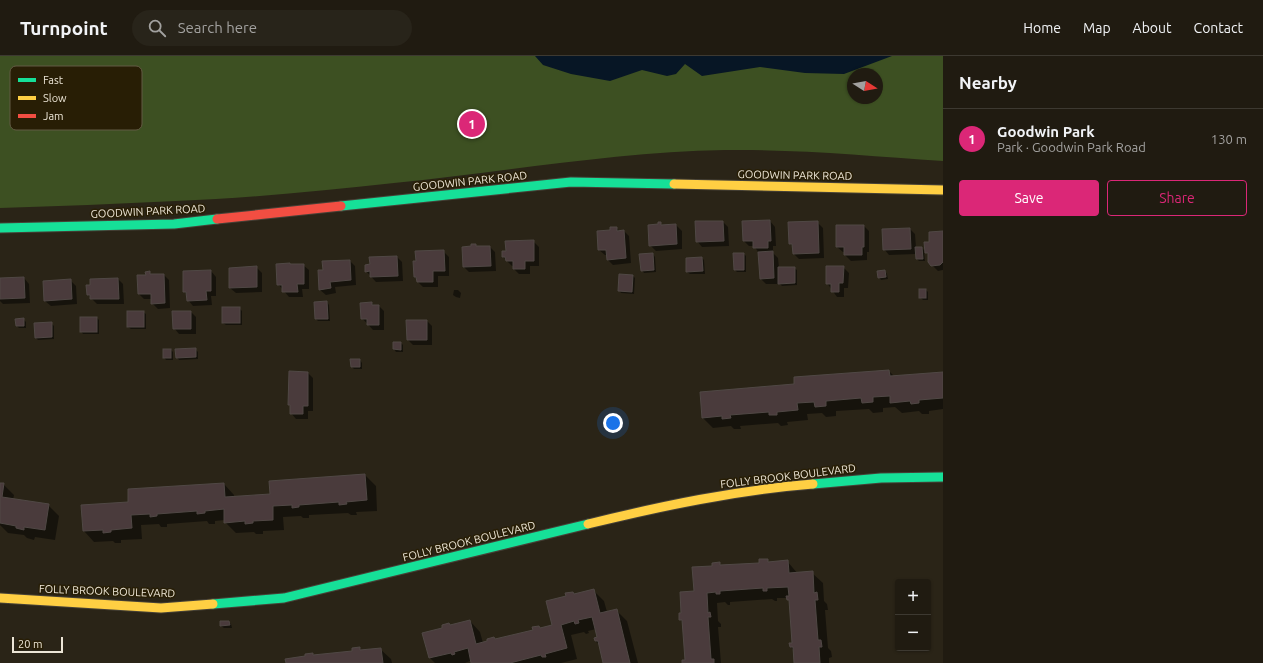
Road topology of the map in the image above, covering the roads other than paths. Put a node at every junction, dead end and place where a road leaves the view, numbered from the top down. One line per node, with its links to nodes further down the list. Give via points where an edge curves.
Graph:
1 (943, 190): 2 (street, GOODWIN PARK ROAD, via 571,182 174,224)
2 (0, 228)
3 (943, 477): 4 (street, FOLLY BROOK BOULEVARD, via 881,478 800,485 657,507 284,598 161,608)
4 (0, 598)

